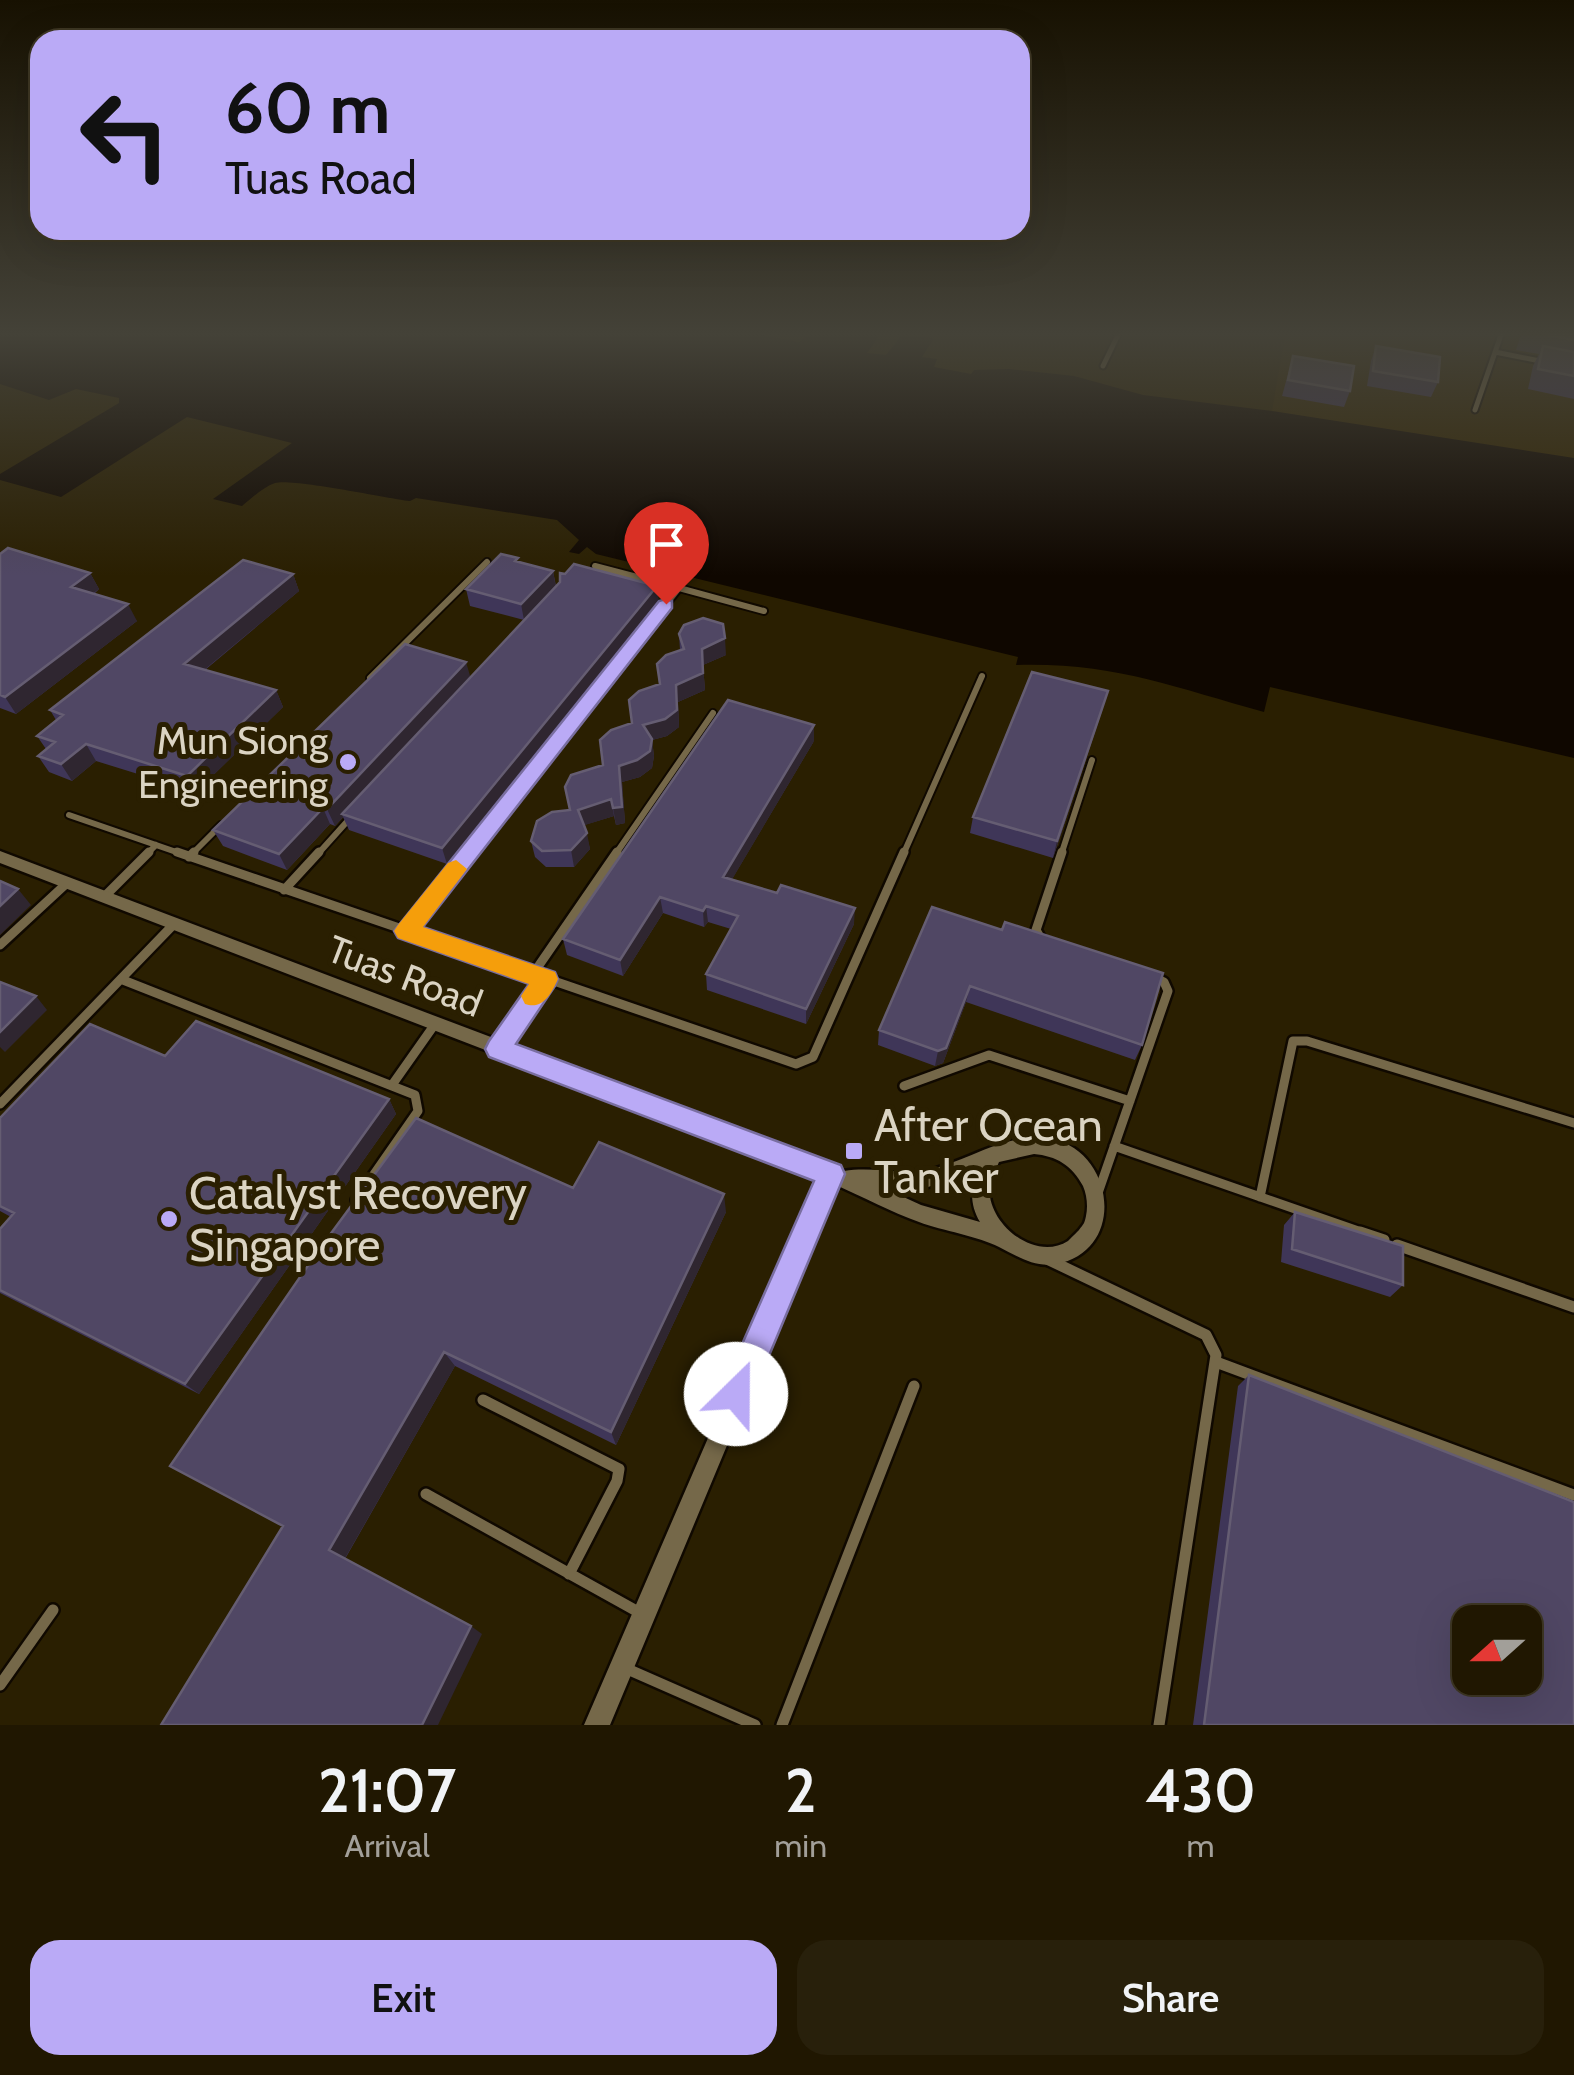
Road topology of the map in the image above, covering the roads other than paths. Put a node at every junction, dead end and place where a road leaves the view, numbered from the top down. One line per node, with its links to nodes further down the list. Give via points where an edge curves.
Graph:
1 (487, 562): 6 (lane)
2 (595, 566): 3 (lane)
3 (680, 588): 4 (lane); 19 (lane)
4 (764, 611)
5 (982, 676): 24 (lane, via 809,1061 796,1064)
6 (359, 689)
7 (713, 714): 23 (lane)
8 (1092, 760): 20 (lane, via 1036,930)
9 (362, 805): 16 (lane)
10 (69, 815): 12 (lane)
11 (232, 815): 13 (lane)
12 (156, 845): 13 (lane); 17 (lane)
13 (189, 857): 16 (lane)
14 (0, 858): 15 (street, Tuas Road)
15 (67, 883): 17 (street, Tuas Road); 21 (lane)
16 (284, 890): 19 (lane)
17 (104, 897): 18 (street, Tuas Road)
18 (174, 924): 25 (lane); 26 (street, Tuas Road)
19 (406, 931): 23 (lane)
20 (1044, 942)
21 (0, 945)
22 (1142, 973): 30 (lane, via 1164,982 1168,991)
23 (533, 974): 24 (lane)
24 (546, 979): 27 (lane)
25 (123, 980): 28 (lane); 31 (lane)
26 (436, 1024): 27 (street, Tuas Road); 28 (lane)
27 (498, 1049): 35 (street, Tuas Road)
28 (392, 1086): 38 (lane, via 415,1095 418,1111)
29 (904, 1086): 30 (lane, via 989,1055)
30 (1130, 1101): 33 (lane)
31 (0, 1104)
32 (1574, 1123): 36 (lane, via 1293,1041)
33 (1114, 1146): 36 (lane); 37 (lane)
34 (991, 1159): 35 (street, Tuas Road, via 924,1179); 37 (street, Tuas Road, via 1022,1144 1060,1152 1089,1180); 39 (street, via 982,1173 980,1206)
35 (836, 1176): 39 (street, Tuas Road); 49 (street)
36 (1260, 1197): 41 (lane)
37 (1096, 1198): 40 (street, via 1096,1217 1077,1247)
38 (350, 1209)
39 (1001, 1238): 40 (street, Tuas Road)
40 (1039, 1255): 42 (lane, via 1206,1335)
41 (1574, 1307)
42 (1216, 1362): 46 (lane); 55 (lane)
43 (914, 1386): 54 (lane)
44 (483, 1400): 47 (lane, via 619,1469)
45 (426, 1494): 47 (lane)
46 (1574, 1496)
47 (569, 1574): 49 (lane)
48 (53, 1610): 51 (lane)
49 (642, 1614): 50 (street)
50 (621, 1667): 52 (street); 53 (lane)
51 (0, 1685)
52 (597, 1725)
53 (755, 1725)
54 (782, 1725)
55 (1160, 1725)

